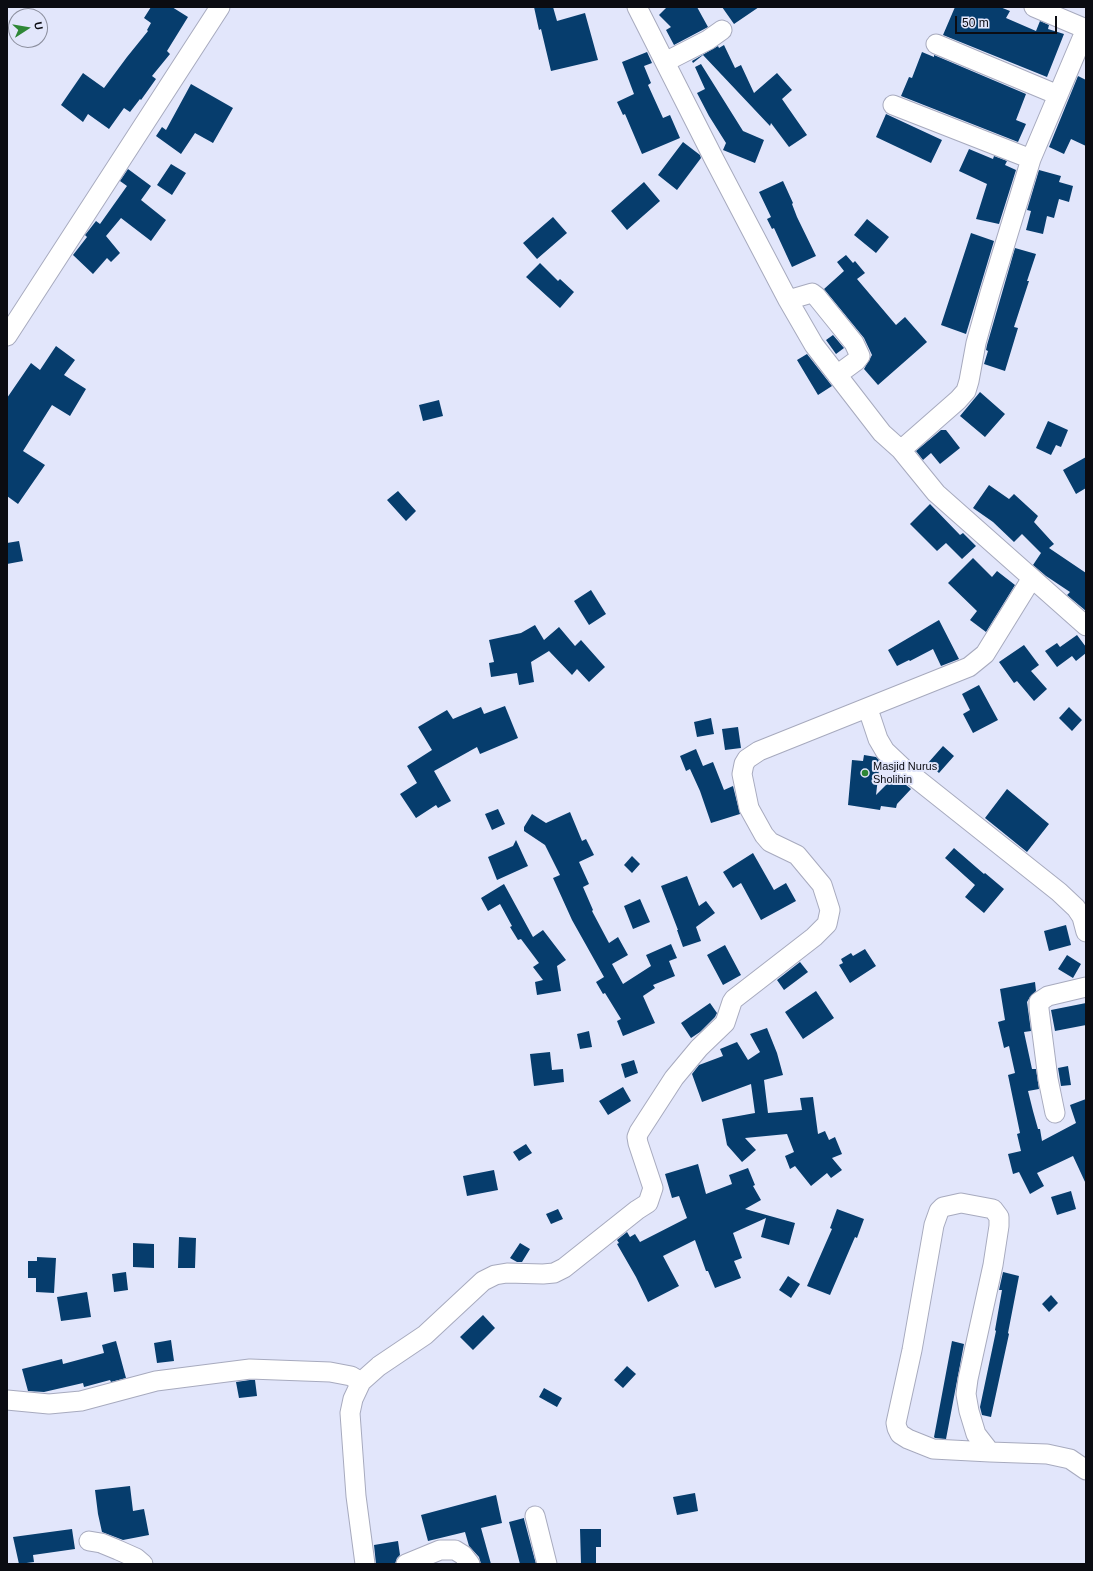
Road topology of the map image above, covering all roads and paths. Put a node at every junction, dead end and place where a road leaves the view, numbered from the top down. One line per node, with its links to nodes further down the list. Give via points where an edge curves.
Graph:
1 (220, 7): 12 (street)
2 (637, 7): 7 (street)
3 (1034, 7): 4 (street)
4 (1086, 29): 8 (street)
5 (722, 30): 7 (street)
6 (936, 44): 8 (street)
7 (665, 62): 11 (street)
8 (1058, 95): 10 (street)
9 (893, 105): 10 (street)
10 (1030, 159): 14 (street, via 976,343 966,391)
11 (788, 300): 13 (street, via 814,344); 13 (street, via 812,293 854,343 860,356)
12 (7, 336)
13 (837, 375): 14 (street, via 882,433)
14 (901, 450): 15 (street, via 936,493)
15 (1032, 578): 16 (street); 17 (street, via 985,654 978,660 969,667)
16 (1086, 626)
17 (868, 708): 18 (street, via 878,739 885,750 903,768 1059,892 1076,908 1082,917); 21 (street, via 759,751 744,764 742,774 749,808 770,842 797,855 822,885 830,910 827,924 734,999 725,1023 699,1048 674,1078 639,1132 638,1143 653,1188 648,1203 564,1268 543,1274 506,1273 483,1281 425,1335 379,1366)
18 (1086, 932)
19 (1086, 987): 20 (street, via 1048,996 1040,1002 1048,1079)
20 (1055, 1113)
21 (361, 1382): 22 (street, via 351,1376 330,1372 250,1369 156,1381 81,1401 49,1404); 28 (street, via 350,1413 356,1496)
22 (7, 1400)
23 (990, 1452): 23 (street, via 976,1434 966,1394 999,1218 993,1208 961,1204 943,1207 934,1225 896,1423 900,1434 933,1449); 24 (street, via 1047,1454 1070,1459)
24 (1086, 1470)
25 (535, 1516): 31 (street)
26 (89, 1541): 27 (street, via 118,1550)
27 (143, 1564)
28 (365, 1564)
29 (406, 1564): 30 (street, via 440,1550 455,1550)
30 (470, 1564)
31 (547, 1564)

